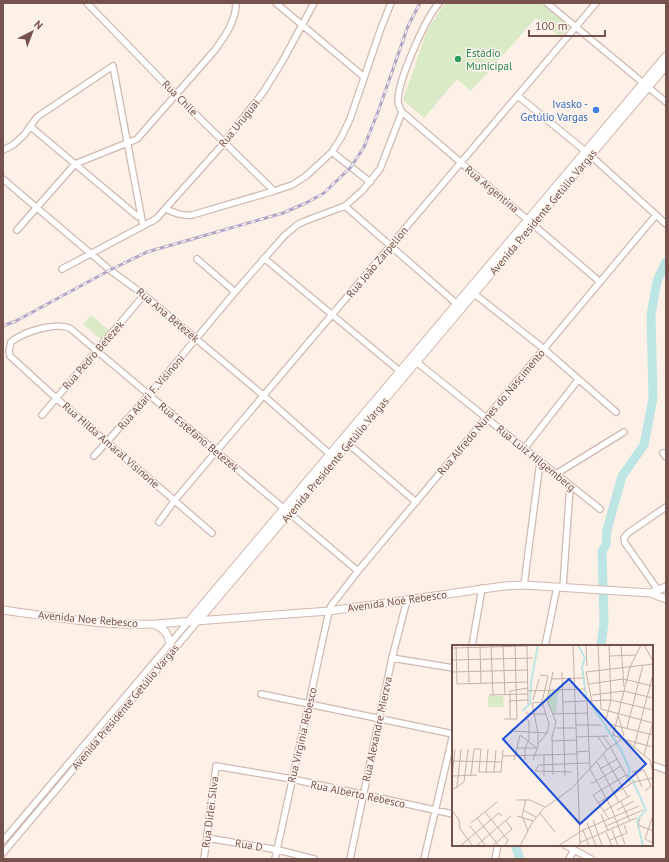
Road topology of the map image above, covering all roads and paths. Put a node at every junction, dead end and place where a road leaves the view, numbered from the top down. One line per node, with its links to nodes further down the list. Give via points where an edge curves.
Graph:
1 (87, 3): 15 (street, Rua Chile)
2 (236, 3): 15 (street, via 236,11 226,34)
3 (276, 3): 9 (street)
4 (314, 3): 9 (street, Rua Uruguai)
5 (392, 3): 13 (street)
6 (439, 3): 18 (street, via 428,18 399,90 398,106)
7 (547, 3): 10 (street)
8 (596, 3): 10 (street, Rua João Zarpellon)
9 (301, 25): 13 (street); 21 (street, Rua Uruguai, via 269,85)
10 (576, 27): 14 (street); 16 (street, Rua João Zarpellon)
11 (666, 56): 14 (main road, Avenida Presidente Getúlio Vargas)
12 (666, 66): 14 (main road, Avenida Presidente Getúlio Vargas)
13 (364, 77): 23 (street, via 350,119)
14 (645, 86): 17 (street); 24 (main road, Avenida Presidente Getúlio Vargas)
15 (176, 95): 20 (street, via 137,139); 21 (street, Rua Chile)
16 (518, 96): 24 (street); 25 (street, Rua João Zarpellon)
17 (666, 102)
18 (402, 112): 25 (street, Rua Argentina); 28 (street, via 380,169)
19 (31, 127): 20 (street, via 37,117 112,66); 22 (street, via 19,140); 26 (street)
20 (127, 143): 26 (street); 34 (street)
21 (224, 143): 29 (street, Rua Chile); 32 (street, Rua Uruguai)
22 (3, 150)
23 (332, 152): 28 (street); 29 (street, via 306,176 292,185)
24 (588, 153): 33 (street); 35 (main road, Avenida Presidente Getúlio Vargas)
25 (461, 162): 35 (street, Rua Argentina); 39 (street, Rua João Zarpellon)
26 (75, 164): 31 (street); 34 (street)
27 (3, 179): 31 (street, Rua Ana Betezek)
28 (370, 182): 30 (street)
29 (274, 191): 32 (street, via 192,215 184,216)
30 (345, 206): 39 (street); 41 (street, Rua Adari F. Visinoni, via 297,225)
31 (36, 208): 38 (street); 40 (street, Rua Ana Betezek)
32 (166, 209): 37 (street, Rua Uruguai, via 156,219)
33 (656, 215): 36 (street); 44 (street, Rua Alfredo Nunes do Nascimento)
34 (141, 217): 37 (street)
35 (531, 221): 44 (street, Rua Argentina); 45 (main road, Avenida Presidente Getúlio Vargas)
36 (666, 224)
37 (143, 226): 40 (street, Rua Uruguai)
38 (17, 230)
39 (390, 246): 48 (street); 49 (street, Rua João Zarpellon)
40 (91, 254): 43 (street, Rua Uruguai); 47 (street, Rua Ana Betezek)
41 (264, 258): 46 (street, Rua Adari F. Visinoni); 49 (street)
42 (197, 259): 46 (street)
43 (62, 269)
44 (600, 282): 51 (street, Rua Alfredo Nunes do Nascimento)
45 (472, 291): 48 (main road, Avenida Presidente Getúlio Vargas); 51 (street); 54 (main road, Avenida Presidente Getúlio Vargas)
46 (235, 292): 50 (street, Rua Adari F. Visinoni)
47 (144, 296): 50 (street, Rua Ana Betezek); 52 (street, Rua Pedro Betezek)
48 (457, 304): 54 (main road, Avenida Presidente Getúlio Vargas)
49 (332, 315): 55 (street); 58 (street, Rua João Zarpellon)
50 (196, 339): 57 (street, Rua Adari F. Visinoni); 58 (street, Rua Ana Betezek)
51 (544, 349): 56 (street); 62 (street, Rua Alfredo Nunes do Nascimento)
52 (96, 351): 53 (street, Rua Estefano Betezek, via 71,329 61,325 20,336 11,342); 57 (street, Rua Estefano Betezek); 59 (street, Rua Pedro Betezek)
53 (10, 356): 59 (street, Rua Hilda Amaral Visinone)
54 (414, 360): 55 (main road, Avenida Presidente Getúlio Vargas); 62 (street, Rua Luiz Hilgemberg)
55 (403, 373): 64 (main road, Avenida Presidente Getúlio Vargas)
56 (578, 380): 60 (street); 66 (street)
57 (149, 395): 65 (street, Rua Adari F. Visinoni); 67 (street, Rua Estefano Betezek)
58 (264, 396): 67 (street, Rua João Zarpellon); 69 (street, Rua Ana Betezek)
59 (56, 398): 61 (street, Rua Pedro Betezek); 65 (street, Rua Hilda Amaral Visinone)
60 (616, 412)
61 (42, 415)
62 (486, 418): 66 (street, Rua Luiz Hilgemberg); 74 (street, Rua Alfredo Nunes do Nascimento)
63 (624, 432): 71 (street)
64 (345, 441): 69 (main road, Avenida Presidente Getúlio Vargas); 74 (street)
65 (108, 442): 68 (street, Rua Adari F. Visinoni); 73 (street, Rua Hilda Amaral Visinone)
66 (524, 449): 70 (street, Rua Luiz Hilgemberg)
67 (217, 451): 73 (street, Rua João Zarpellon); 77 (street, Rua Estefano Betezek)
68 (94, 456)
69 (332, 456): 77 (main road, Avenida Presidente Getúlio Vargas)
70 (540, 462): 71 (street, Rua Luiz Hilgemberg); 81 (street)
71 (556, 474): 72 (street, Rua Luiz Hilgemberg)
72 (570, 486): 76 (street, Rua Luiz Hilgemberg); 82 (street)
73 (175, 500): 78 (street, Rua João Zarpellon); 79 (street, Rua Hilda Amaral Visinone)
74 (416, 502): 80 (street, Rua Alfredo Nunes do Nascimento)
75 (666, 507): 85 (street, via 624,538)
76 (600, 509)
77 (287, 511): 80 (street, Rua Estefano Betezek); 91 (main road, Avenida Presidente Getúlio Vargas); 92 (main road, Avenida Presidente Getúlio Vargas)
78 (160, 522)
79 (212, 533)
80 (358, 571): 90 (street, Rua Alfredo Nunes do Nascimento)
81 (524, 585): 82 (main road, Avenida Noé Rebesco); 84 (main road, Avenida Noé Rebesco)
82 (560, 587): 86 (main road, Avenida Noé Rebesco); 96 (street)
83 (666, 587): 85 (main road)
84 (482, 588): 88 (main road, Avenida Noé Rebesco); 95 (street)
85 (658, 590): 86 (main road)
86 (650, 594): 87 (main road)
87 (666, 599)
88 (407, 600): 90 (main road, Avenida Noé Rebesco); 97 (street, Rua Alexandre Mierzva)
89 (3, 610): 93 (main road, Avenida Noe Rebesco, via 111,624)
90 (329, 611): 92 (main road, Avenida Noé Rebesco); 101 (street, Rua Virginia Rebesco)
91 (189, 621): 92 (main road, Avenida Noe Rebesco); 93 (main road, Avenida Noe Rebesco); 94 (street, Avenida Presidente Getúlio Vargas)
92 (198, 621): 102 (street, Avenida Presidente Getúlio Vargas)
93 (155, 624): 94 (main road, via 164,630)
94 (170, 644): 100 (street, Avenida Presidente Getúlio Vargas)
95 (472, 645)
96 (545, 645)
97 (392, 658): 98 (street); 103 (street, Rua Alexandre Mierzva)
98 (452, 668)
99 (261, 694): 101 (street)
100 (120, 702): 102 (street); 114 (street, Avenida Presidente Getúlio Vargas)
101 (309, 704): 103 (street); 109 (street, Rua Virginia Rebesco)
102 (126, 707): 119 (street, Avenida Presidente Getúlio Vargas)
103 (379, 720): 104 (street); 110 (street, Rua Alexandre Mierzva)
104 (452, 734)
105 (452, 738): 111 (street)
106 (653, 765): 108 (street)
107 (216, 766): 109 (street, Rua Alberto Rebesco); 113 (street, Rua Dirlei Silva)
108 (666, 770)
109 (292, 779): 110 (street, Rua Alberto Rebesco); 117 (street, Rua Virginia Rebesco)
110 (364, 795): 111 (street, Rua Alberto Rebesco); 123 (street, Rua Alexandre Mierzva)
111 (435, 810): 112 (street, Rua Alberto Rebesco); 124 (street)
112 (452, 814)
113 (207, 838): 117 (street, Rua D); 120 (street, Rua Dirlei Silva)
114 (3, 841)
115 (498, 846): 125 (street)
116 (567, 846): 118 (street)
117 (278, 850): 121 (street, Rua Virginia Rebesco); 122 (street, Rua D)
118 (574, 850): 126 (street); 127 (street)
119 (3, 853)
120 (204, 859)
121 (275, 859)
122 (314, 859)
123 (350, 859)
124 (424, 859)
125 (495, 859)
126 (569, 859)
127 (591, 859)

